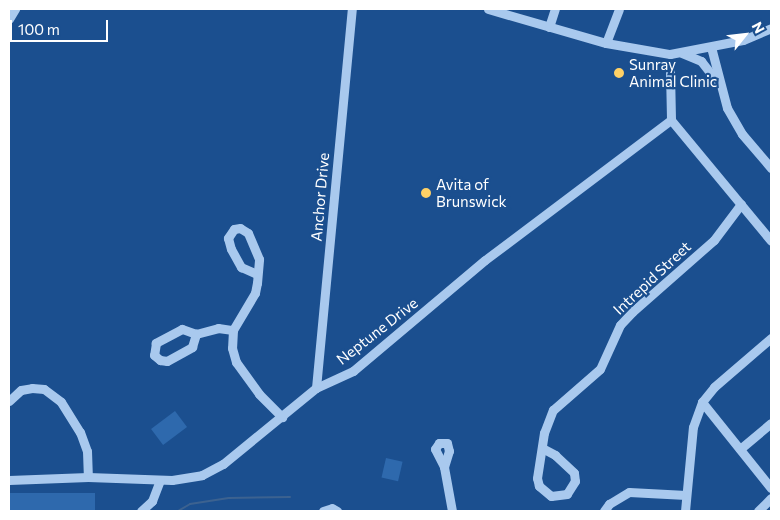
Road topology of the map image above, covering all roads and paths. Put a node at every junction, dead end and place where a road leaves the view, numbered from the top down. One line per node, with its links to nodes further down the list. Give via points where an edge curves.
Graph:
1 (15, 9): 6 (street)
2 (352, 9): 22 (street, Anchor Drive)
3 (488, 9): 7 (street)
4 (555, 9): 7 (street)
5 (619, 9): 9 (street)
6 (9, 19)
7 (549, 27): 9 (street)
8 (771, 28): 10 (street, via 743,40)
9 (606, 44): 11 (street, via 642,52)
10 (711, 46): 11 (street); 13 (street)
11 (680, 52): 13 (street, via 700,61)
12 (670, 72): 14 (street)
13 (719, 84): 15 (street, via 734,122)
14 (671, 120): 16 (street); 22 (street, Neptune Drive, via 485,260 353,371)
15 (771, 168)
16 (741, 204): 17 (street); 27 (street, Intrepid Street, via 714,240 620,325 600,369 553,410)
17 (771, 241)
18 (258, 274): 18 (street, via 259,260 248,233 240,228 234,229 228,238 231,249 241,267); 19 (street, via 254,293)
19 (233, 330): 20 (street, via 218,328); 25 (street, via 232,348 236,362 259,394)
20 (196, 334): 20 (street, via 182,329 156,343 154,355 160,360 167,360 192,348)
21 (771, 338): 24 (street, via 714,387)
22 (316, 388): 25 (street, Neptune Drive)
23 (9, 401): 30 (street, via 21,390 32,388 44,389 61,402 80,432 86,451)
24 (702, 402): 28 (street); 34 (street, via 693,427)
25 (282, 417): 32 (street, Neptune Drive, via 223,464 202,475)
26 (771, 423): 28 (street)
27 (542, 448): 27 (street, Intrepid Street, via 537,470 539,486 551,496 567,494 575,481 574,473 556,455)
28 (740, 449): 33 (street)
29 (444, 467): 39 (street)
30 (88, 477): 31 (street, Neptune Drive); 32 (street, Neptune Drive)
31 (9, 480)
32 (160, 480): 36 (street, via 152,501)
33 (771, 488)
34 (686, 494): 40 (street, via 629,492 609,504); 41 (street)
35 (771, 498): 42 (street)
36 (142, 511)
37 (323, 511): 38 (street, via 332,508)
38 (337, 511)
39 (452, 511)
40 (604, 511)
41 (685, 511)
42 (758, 511)

